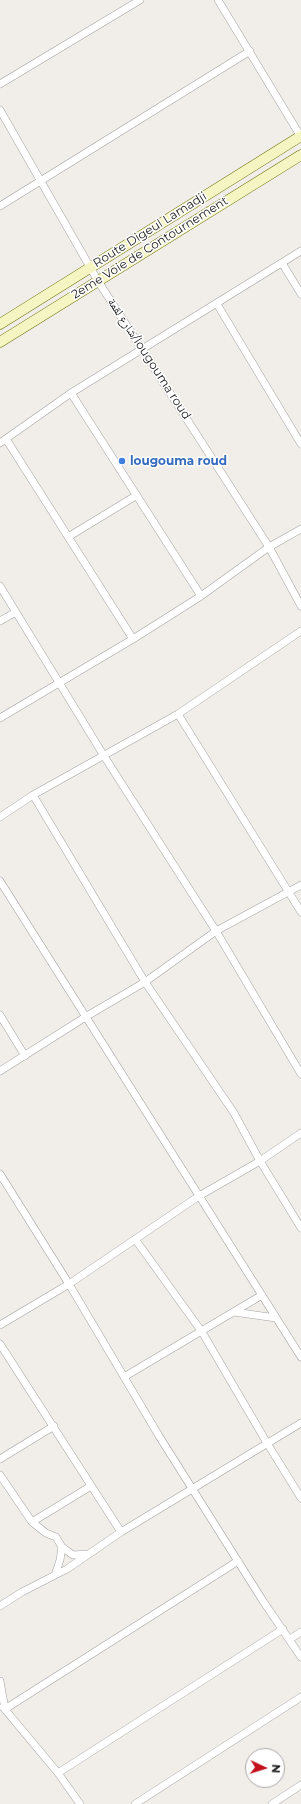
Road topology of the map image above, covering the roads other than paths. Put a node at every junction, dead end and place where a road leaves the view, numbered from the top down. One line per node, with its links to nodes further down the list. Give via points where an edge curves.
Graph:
1 (140, 0): 4 (street)
2 (218, 0): 3 (street)
3 (250, 50): 6 (street); 8 (street)
4 (0, 84)
5 (0, 110): 8 (street, شارع لقمة/lougouma roud)
6 (301, 136): 12 (main road, Route Digeul Lamadji)
7 (301, 155): 13 (main road, 2eme Voie de Contournement)
8 (40, 181): 9 (street); 12 (street, شارع لقمة/lougouma roud)
9 (0, 206)
10 (301, 251): 11 (street)
11 (282, 263): 14 (street); 15 (street)
12 (90, 268): 13 (street, شارع لقمة/lougouma roud); 16 (main road, Route Digeul Lamadji)
13 (98, 281): 17 (main road, 2eme Voie de Contournement); 18 (street, شارع لقمة/lougouma roud)
14 (301, 294)
15 (217, 304): 18 (street); 21 (street)
16 (0, 324)
17 (0, 342)
18 (142, 348): 19 (street); 25 (street, شارع لقمة/lougouma roud)
19 (71, 393): 20 (street); 22 (street)
20 (3, 441): 24 (street)
21 (301, 444)
22 (137, 495): 24 (street); 27 (street)
23 (301, 529): 25 (street)
24 (68, 537): 32 (street)
25 (269, 547): 27 (street); 28 (street, شارع لقمة/lougouma roud)
26 (0, 586): 29 (street)
27 (201, 596): 32 (street)
28 (301, 606)
29 (16, 612): 30 (street); 33 (street)
30 (0, 622)
31 (301, 631): 34 (street)
32 (133, 639): 33 (street)
33 (58, 682): 35 (street); 36 (street)
34 (178, 714): 36 (street); 41 (street)
35 (0, 718)
36 (104, 756): 37 (street); 43 (street)
37 (33, 795): 38 (street); 44 (street)
38 (0, 817)
39 (0, 881): 46 (street)
40 (301, 885): 41 (street)
41 (288, 892): 42 (street); 43 (street)
42 (301, 912)
43 (216, 931): 44 (street); 49 (street)
44 (145, 982): 46 (street); 51 (street, via 234,1113)
45 (0, 1015): 47 (street)
46 (87, 1016): 47 (street); 53 (street)
47 (25, 1056): 48 (street)
48 (0, 1071)
49 (301, 1074)
50 (301, 1133): 51 (street)
51 (260, 1161): 53 (street); 54 (street)
52 (0, 1174): 56 (street)
53 (199, 1196): 55 (street); 57 (street)
54 (301, 1228)
55 (135, 1239): 56 (street); 61 (street)
56 (69, 1284): 60 (street); 64 (street)
57 (262, 1295): 58 (street); 59 (street)
58 (234, 1312): 59 (street); 61 (street)
59 (276, 1318): 63 (street)
60 (0, 1324)
61 (202, 1332): 64 (street); 67 (street)
62 (0, 1344): 66 (street)
63 (301, 1357)
64 (124, 1378): 71 (street)
65 (301, 1423): 67 (street)
66 (54, 1426): 68 (street); 70 (street)
67 (267, 1443): 71 (street); 72 (street)
68 (0, 1459)
69 (0, 1475): 73 (street)
70 (90, 1486): 73 (street); 74 (street)
71 (193, 1489): 74 (street); 77 (street)
72 (301, 1498)
73 (32, 1522): 75 (street, via 56,1537)
74 (121, 1532): 76 (street)
75 (62, 1547): 76 (street, via 73,1555); 78 (street)
76 (88, 1554): 78 (street)
77 (238, 1560): 80 (street); 87 (street)
78 (55, 1575): 79 (street)
79 (0, 1606)
80 (283, 1629): 82 (street); 88 (street)
81 (301, 1632): 82 (street)
82 (290, 1639): 83 (street)
83 (301, 1658)
84 (0, 1681): 87 (street)
85 (301, 1697): 91 (street)
86 (0, 1703): 87 (street)
87 (5, 1709): 88 (street)
88 (58, 1773): 90 (street)
89 (301, 1785): 92 (street)
90 (80, 1804)
91 (135, 1804)
92 (272, 1804)

